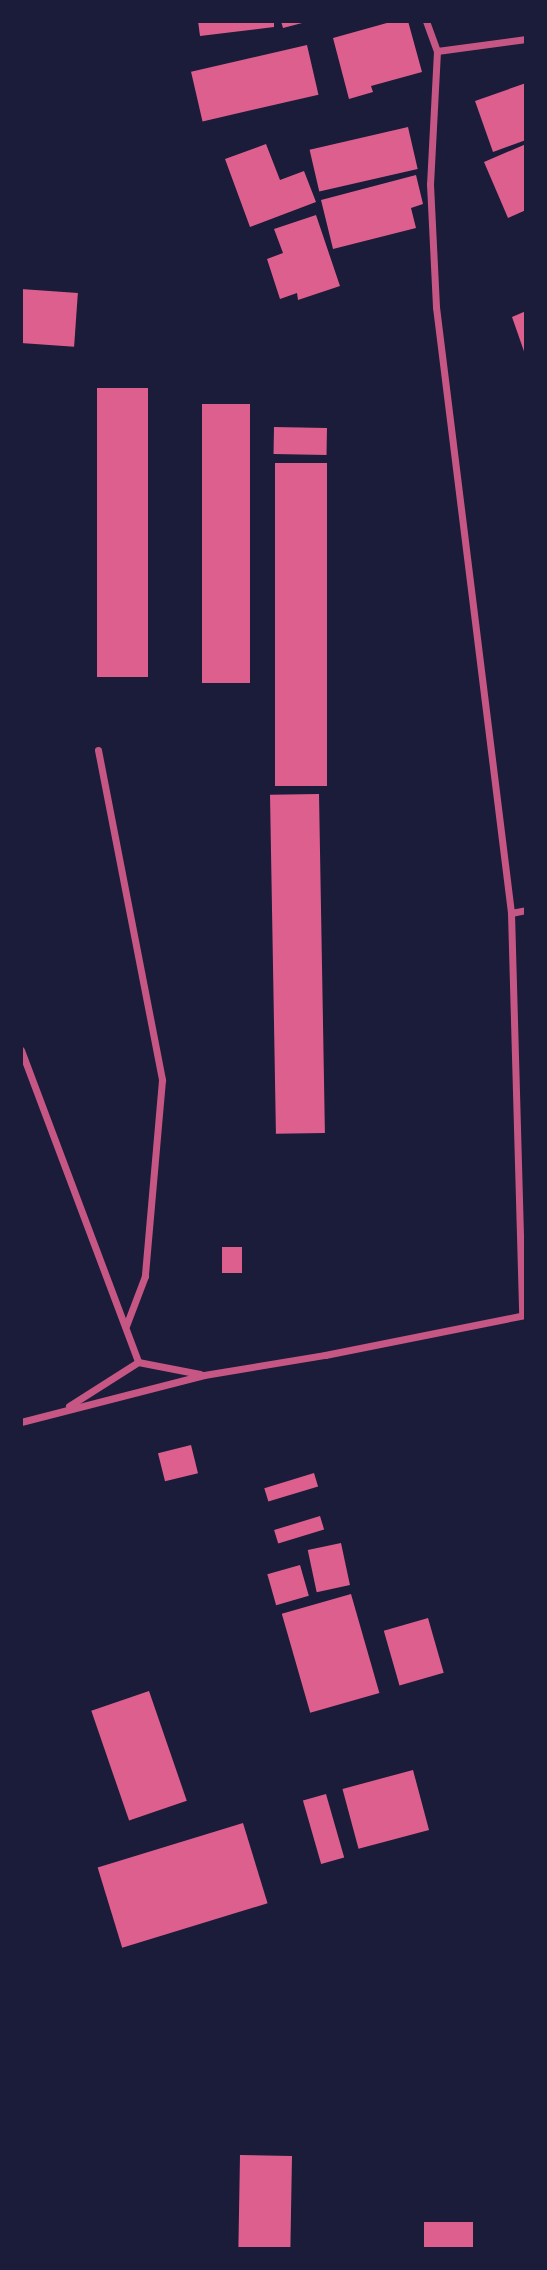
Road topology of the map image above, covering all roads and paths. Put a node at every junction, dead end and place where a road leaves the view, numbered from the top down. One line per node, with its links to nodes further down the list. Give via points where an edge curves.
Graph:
1 (426, 21): 3 (street)
2 (526, 39): 3 (street)
3 (437, 51): 6 (street, via 430,184 436,307)
4 (98, 750): 9 (street, via 162,1080 145,1276)
5 (526, 910): 6 (street)
6 (511, 913): 8 (street)
7 (21, 1050): 9 (street)
8 (524, 1315): 11 (street)
9 (126, 1326): 10 (street)
10 (138, 1362): 11 (street); 12 (street)
11 (204, 1375): 12 (street)
12 (61, 1410): 13 (street)
13 (21, 1422)

